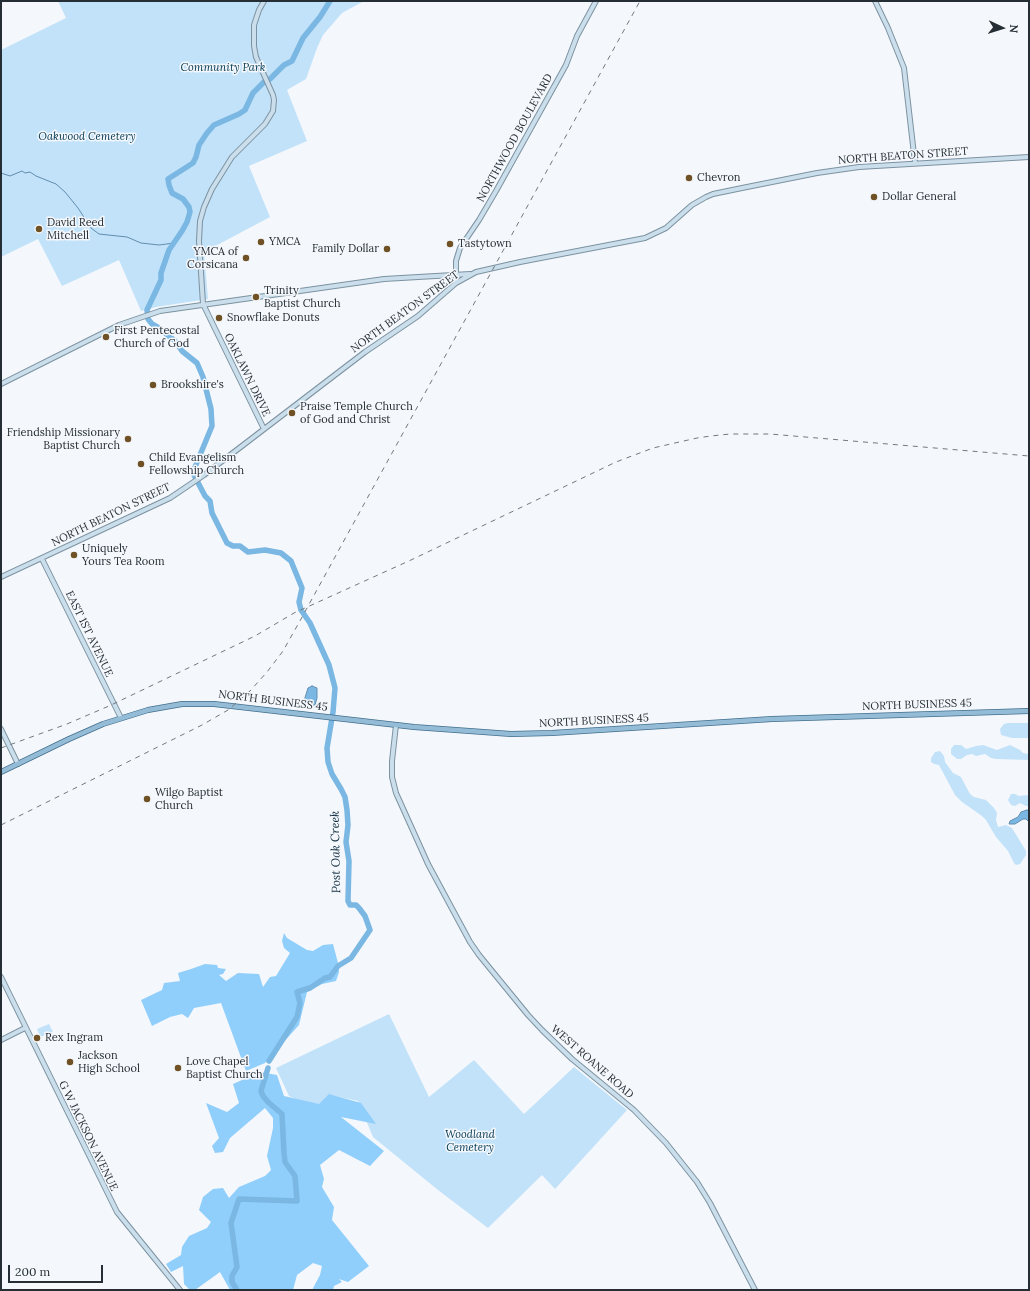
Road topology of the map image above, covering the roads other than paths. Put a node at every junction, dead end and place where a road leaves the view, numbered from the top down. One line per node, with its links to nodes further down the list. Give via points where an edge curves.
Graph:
1 (264, 1): 9 (street, OAKLAWN DRIVE, via 254,25 254,46 260,66 274,95 274,106 265,124 232,157 204,207 199,234)
2 (596, 1): 7 (street, NORTHWOOD BOULEVARD, via 562,72 496,191 460,248 456,261)
3 (875, 1): 5 (street, via 904,68)
4 (1029, 157): 5 (street, NORTH BEATON STREET)
5 (915, 163): 6 (street, NORTH BEATON STREET, via 847,168 717,193 700,200 666,228 646,238 520,262)
6 (473, 274): 7 (street); 8 (street, NORTH BEATON STREET)
7 (457, 275): 8 (street, NORTHWOOD BOULEVARD); 9 (street, via 384,279)
8 (456, 283): 11 (street, NORTH BEATON STREET, via 418,316 365,352)
9 (203, 304): 10 (street, via 160,310 138,318); 11 (street, OAKLAWN DRIVE)
10 (1, 384)
11 (264, 429): 12 (street, NORTH BEATON STREET, via 170,498)
12 (42, 559): 13 (street, NORTH BEATON STREET); 15 (street, EAST 1ST AVENUE)
13 (1, 576)
14 (1029, 711): 16 (main road, NORTH BUSINESS 45, via 772,719 552,733 485,733)
15 (121, 718): 16 (main road, NORTH BUSINESS 45, via 161,707 207,703); 18 (main road, NORTH BUSINESS 45, via 69,739)
16 (396, 725): 24 (street, WEST ROANE ROAD, via 392,761 396,793 434,877 462,929 479,955 555,1044 634,1110 666,1143 710,1203)
17 (1, 729): 18 (street)
18 (18, 764): 19 (main road, NORTH BUSINESS 45)
19 (1, 772)
20 (1, 977): 21 (street, G W JACKSON AVENUE)
21 (25, 1028): 22 (street); 23 (street, G W JACKSON AVENUE, via 116,1212)
22 (1, 1040)
23 (180, 1290)
24 (755, 1290)

